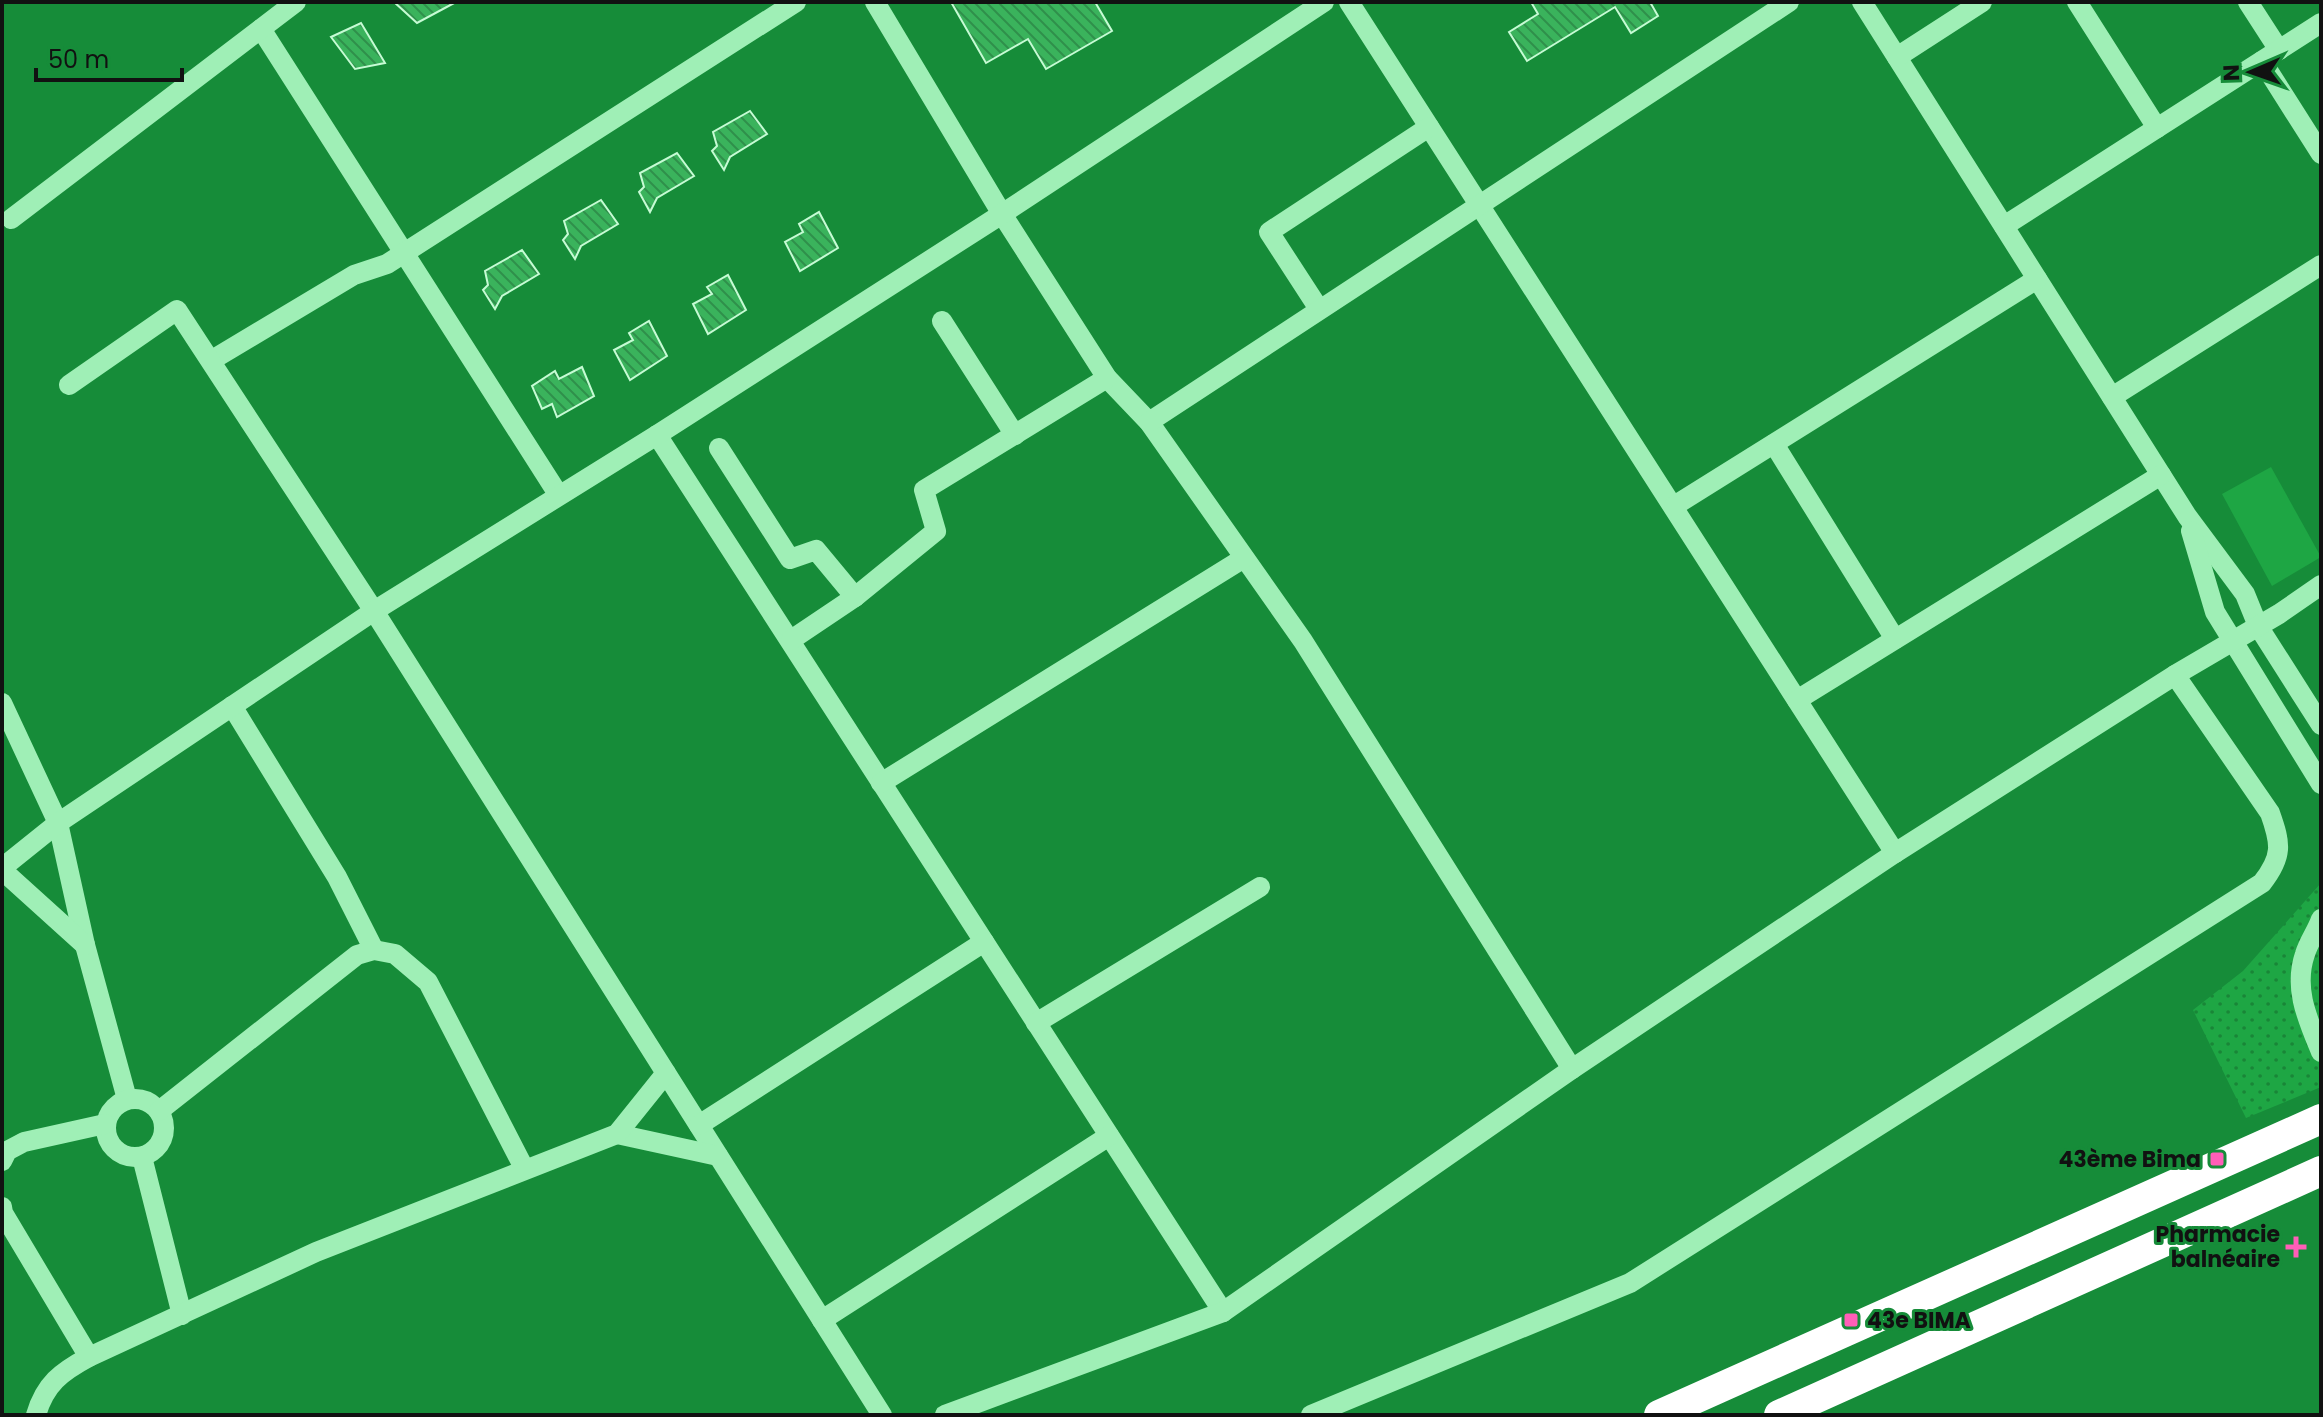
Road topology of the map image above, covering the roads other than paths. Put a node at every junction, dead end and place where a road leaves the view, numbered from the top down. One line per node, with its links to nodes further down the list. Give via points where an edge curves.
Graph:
1 (296, 2): 12 (street)
2 (796, 2): 22 (street)
3 (875, 2): 19 (street)
4 (1324, 2): 19 (street)
5 (1349, 2): 15 (street)
6 (1789, 2): 18 (street)
7 (1862, 2): 14 (street)
8 (1982, 2): 14 (street)
9 (2077, 2): 16 (street)
10 (2248, 2): 13 (street)
11 (2321, 23): 13 (street)
12 (261, 29): 20 (street); 22 (street)
13 (2270, 56): 16 (street); 17 (street)
14 (1897, 57): 21 (street)
15 (1429, 127): 18 (street); 25 (street, via 1269,232)
16 (2157, 128): 21 (street)
17 (2321, 154)
18 (1479, 204): 25 (street); 38 (street)
19 (1002, 214): 28 (street); 32 (street)
20 (11, 219)
21 (2004, 226): 24 (street)
22 (404, 252): 27 (street, via 354,275); 37 (street)
23 (2321, 265): 30 (street)
24 (2037, 279): 30 (street); 34 (street)
25 (1319, 309): 31 (street)
26 (942, 321): 33 (street)
27 (212, 360): 29 (street, via 177,310); 44 (street)
28 (1107, 378): 31 (street); 33 (street)
29 (69, 385)
30 (2112, 397): 36 (street)
31 (1149, 422): 40 (street)
32 (657, 435): 37 (street); 48 (street)
33 (1015, 435): 43 (street, via 924,490 936,531)
34 (1774, 444): 38 (street); 47 (street)
35 (719, 448): 43 (street, via 790,559 816,550)
36 (2161, 475): 39 (street); 47 (street)
37 (558, 494): 44 (street)
38 (1674, 506): 51 (street)
39 (2187, 516): 42 (street); 45 (street)
40 (1244, 558): 55 (street); 67 (street, via 1303,641)
41 (2321, 585): 46 (street)
42 (2245, 594): 45 (street); 46 (street)
43 (855, 597): 48 (street)
44 (374, 611): 53 (street); 68 (street)
45 (2215, 612): 49 (street)
46 (2258, 626): 49 (street); 54 (street)
47 (1895, 639): 51 (street)
48 (791, 640): 55 (street)
49 (2232, 641): 50 (street); 56 (street)
50 (2175, 675): 58 (street); 89 (street, via 2270,813 2279,839 2276,865 2262,883 1630,1283)
51 (1797, 700): 58 (street)
52 (2, 703): 57 (street)
53 (232, 706): 57 (street); 64 (street, via 337,877)
54 (2321, 725)
55 (881, 783): 62 (street)
56 (2321, 784)
57 (58, 823): 59 (street); 63 (street)
58 (1895, 853): 67 (street)
59 (2, 869): 63 (street)
60 (1260, 887): 65 (street)
61 (2320, 923): 66 (street, via 2305,952 2300,982)
62 (984, 942): 65 (street); 73 (street)
63 (85, 945): 69 (street)
64 (374, 950): 70 (street, via 357,955); 79 (street, via 395,954 428,982)
65 (1036, 1023): 75 (street)
66 (2321, 1052)
67 (1572, 1069): 82 (street)
68 (666, 1073): 73 (street); 74 (street)
69 (127, 1099): 70 (street, via 150,1102); 72 (street, via 109,1113)
70 (159, 1111): 77 (street, via 164,1121 160,1144)
71 (2321, 1119): 90 (highway)
72 (105, 1124): 77 (street, via 106,1136 119,1154); 78 (street, via 24,1142 7,1151)
73 (699, 1125): 76 (street)
74 (617, 1134): 76 (street); 79 (street)
75 (1109, 1136): 82 (street); 84 (street)
76 (718, 1156): 84 (street)
77 (142, 1157): 83 (street)
78 (2, 1161)
79 (524, 1168): 83 (street, via 316,1252)
80 (2321, 1171): 91 (highway)
81 (2, 1207): 85 (street)
82 (1223, 1312): 88 (street)
83 (182, 1315): 85 (street)
84 (822, 1320): 87 (street)
85 (89, 1357): 86 (street, via 46,1387)
86 (36, 1415)
87 (882, 1415)
88 (945, 1415)
89 (1311, 1415)
90 (1659, 1415)
91 (1779, 1415)

